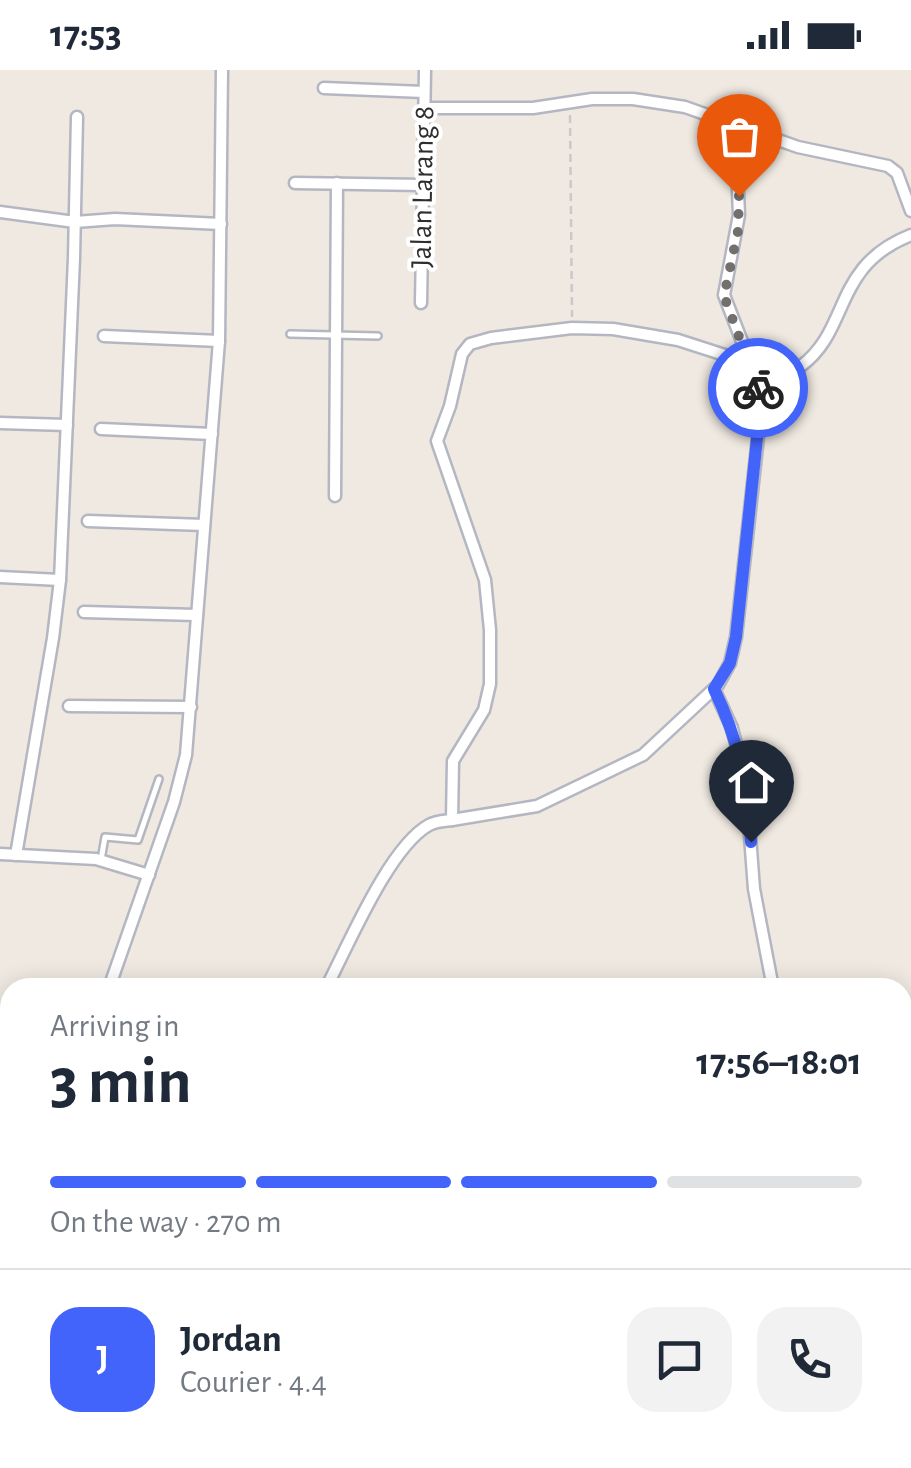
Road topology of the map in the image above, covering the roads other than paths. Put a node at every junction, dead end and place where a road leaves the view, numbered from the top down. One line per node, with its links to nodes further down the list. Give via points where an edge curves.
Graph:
1 (222, 70): 14 (street)
2 (425, 70): 4 (street, Jalan Larang 8)
3 (324, 88): 4 (street)
4 (424, 92): 5 (street, Jalan Larang 8)
5 (423, 108): 7 (street, via 633,100); 10 (street, Jalan Larang 8)
6 (77, 117): 13 (street)
7 (734, 123): 11 (street, via 798,148 888,166); 22 (street, via 739,215 724,296)
8 (295, 183): 9 (street)
9 (337, 184): 10 (street); 18 (street)
10 (423, 185): 16 (street, Jalan Larang 8)
11 (911, 211)
12 (0, 212): 13 (street)
13 (76, 222): 14 (street); 24 (street)
14 (220, 224): 21 (street)
15 (911, 235): 22 (street, via 860,270 811,359 781,370)
16 (421, 303)
17 (290, 334): 18 (lane)
18 (336, 335): 20 (lane); 27 (street)
19 (104, 336): 21 (street)
20 (378, 336)
21 (219, 340): 26 (street)
22 (752, 364): 34 (street, via 760,410 736,637); 38 (street, via 640,331 572,328 490,338 462,354 438,441 486,580 490,684 484,710 453,761)
23 (0, 423): 24 (street)
24 (67, 425): 31 (street)
25 (101, 429): 26 (street)
26 (212, 434): 29 (street)
27 (335, 496)
28 (88, 521): 29 (street)
29 (204, 525): 33 (street)
30 (0, 576): 31 (street)
31 (60, 580): 40 (street)
32 (84, 612): 33 (street)
33 (197, 616): 36 (street)
34 (714, 689): 38 (street, via 629,764 537,806); 45 (street, via 746,783 754,889)
35 (69, 706): 36 (street)
36 (191, 707): 42 (street, via 183,774)
37 (159, 778): 41 (lane, via 138,840 105,836)
38 (452, 820): 44 (street, via 432,822 415,835 375,890)
39 (0, 854): 40 (street)
40 (16, 855): 41 (street)
41 (101, 860): 42 (street)
42 (149, 874): 43 (street)
43 (113, 978)
44 (331, 978)
45 (770, 978)

